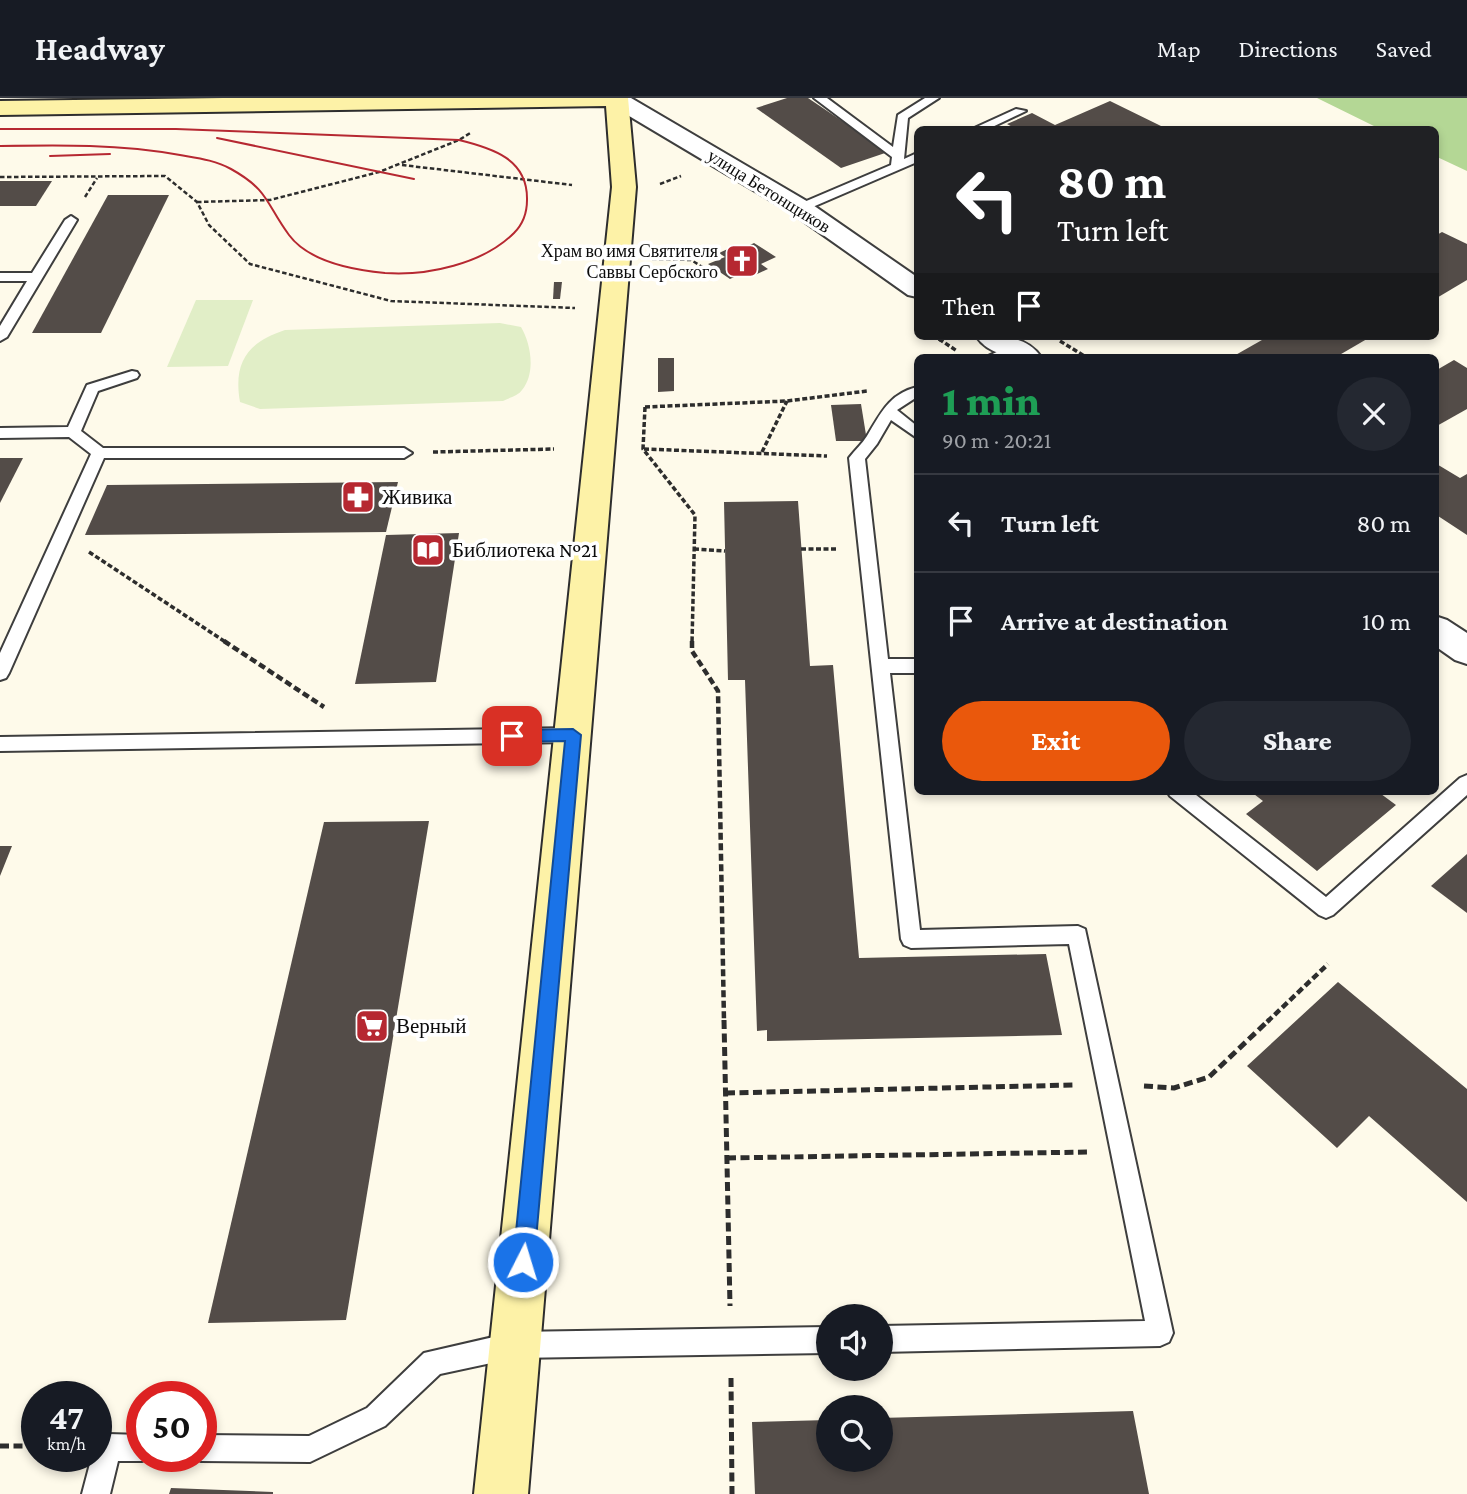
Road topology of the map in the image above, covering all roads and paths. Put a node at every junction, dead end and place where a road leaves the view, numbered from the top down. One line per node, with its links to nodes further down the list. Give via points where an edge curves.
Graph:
1 (820, 98): 11 (lane)
2 (933, 98): 11 (lane, via 902,117)
3 (617, 99): 4 (main road); 10 (street, улица Бетонщиков); 56 (main road, via 624,187)
4 (59, 103): 5 (main road)
5 (0, 108)
6 (1020, 111): 7 (lane)
7 (984, 126)
8 (468, 134): 12 (path)
9 (914, 158): 11 (lane)
10 (720, 159): 15 (path); 17 (street, улица Бетонщиков)
11 (897, 161): 17 (lane)
12 (401, 165): 14 (path); 16 (path, via 270,200)
13 (0, 177): 16 (path, via 165,176)
14 (572, 185)
15 (655, 186)
16 (197, 202): 26 (path, via 209,225 250,264 298,278 391,301)
17 (801, 208): 25 (street, улица Бетонщиков)
18 (71, 220): 24 (lane)
19 (652, 247): 20 (path)
20 (652, 259): 21 (path, via 691,260); 22 (path)
21 (709, 271)
22 (651, 272)
23 (0, 277): 24 (lane)
24 (37, 277): 27 (lane)
25 (914, 287)
26 (576, 308)
27 (0, 337)
28 (941, 340): 30 (path)
29 (1058, 340): 31 (path)
30 (958, 354)
31 (1081, 354)
32 (132, 375): 40 (lane, via 92,388)
33 (868, 391): 36 (path)
34 (914, 392): 38 (lane)
35 (645, 393): 37 (path)
36 (787, 401): 37 (path); 44 (path)
37 (645, 407): 43 (path)
38 (888, 411): 39 (lane); 47 (lane)
39 (914, 431)
40 (73, 432): 41 (lane); 45 (lane)
41 (0, 433)
42 (554, 449): 46 (path)
43 (643, 449): 44 (path); 49 (path, via 695,515)
44 (762, 452): 47 (path)
45 (99, 453): 46 (lane); 48 (lane)
46 (404, 453)
47 (857, 458): 53 (lane)
48 (62, 534): 55 (lane); 57 (path)
49 (694, 549): 50 (path); 63 (path, via 692,651 718,691)
50 (724, 551)
51 (1439, 632): 52 (street)
52 (1467, 651)
53 (881, 666): 54 (lane); 62 (lane, via 911,939 1078,935)
54 (914, 666)
55 (0, 673)
56 (573, 735): 57 (lane); 69 (main road)
57 (371, 738): 58 (lane)
58 (0, 744)
59 (1467, 783): 60 (lane, via 1326,909)
60 (1182, 795)
61 (1328, 964): 62 (path, via 1209,1077 1174,1088)
62 (1109, 1084): 63 (path); 64 (lane)
63 (726, 1093): 65 (path)
64 (1123, 1152): 65 (path); 66 (lane, via 1160,1333)
65 (727, 1158): 68 (path)
66 (893, 1339)
67 (816, 1340): 68 (lane)
68 (731, 1342): 69 (lane); 76 (path)
69 (516, 1345): 73 (lane, via 433,1362 376,1417 310,1449); 75 (main road)
70 (0, 1446): 71 (path)
71 (21, 1446)
72 (126, 1448): 74 (lane, via 108,1447)
73 (217, 1448)
74 (96, 1494)
75 (501, 1494)
76 (732, 1494)

